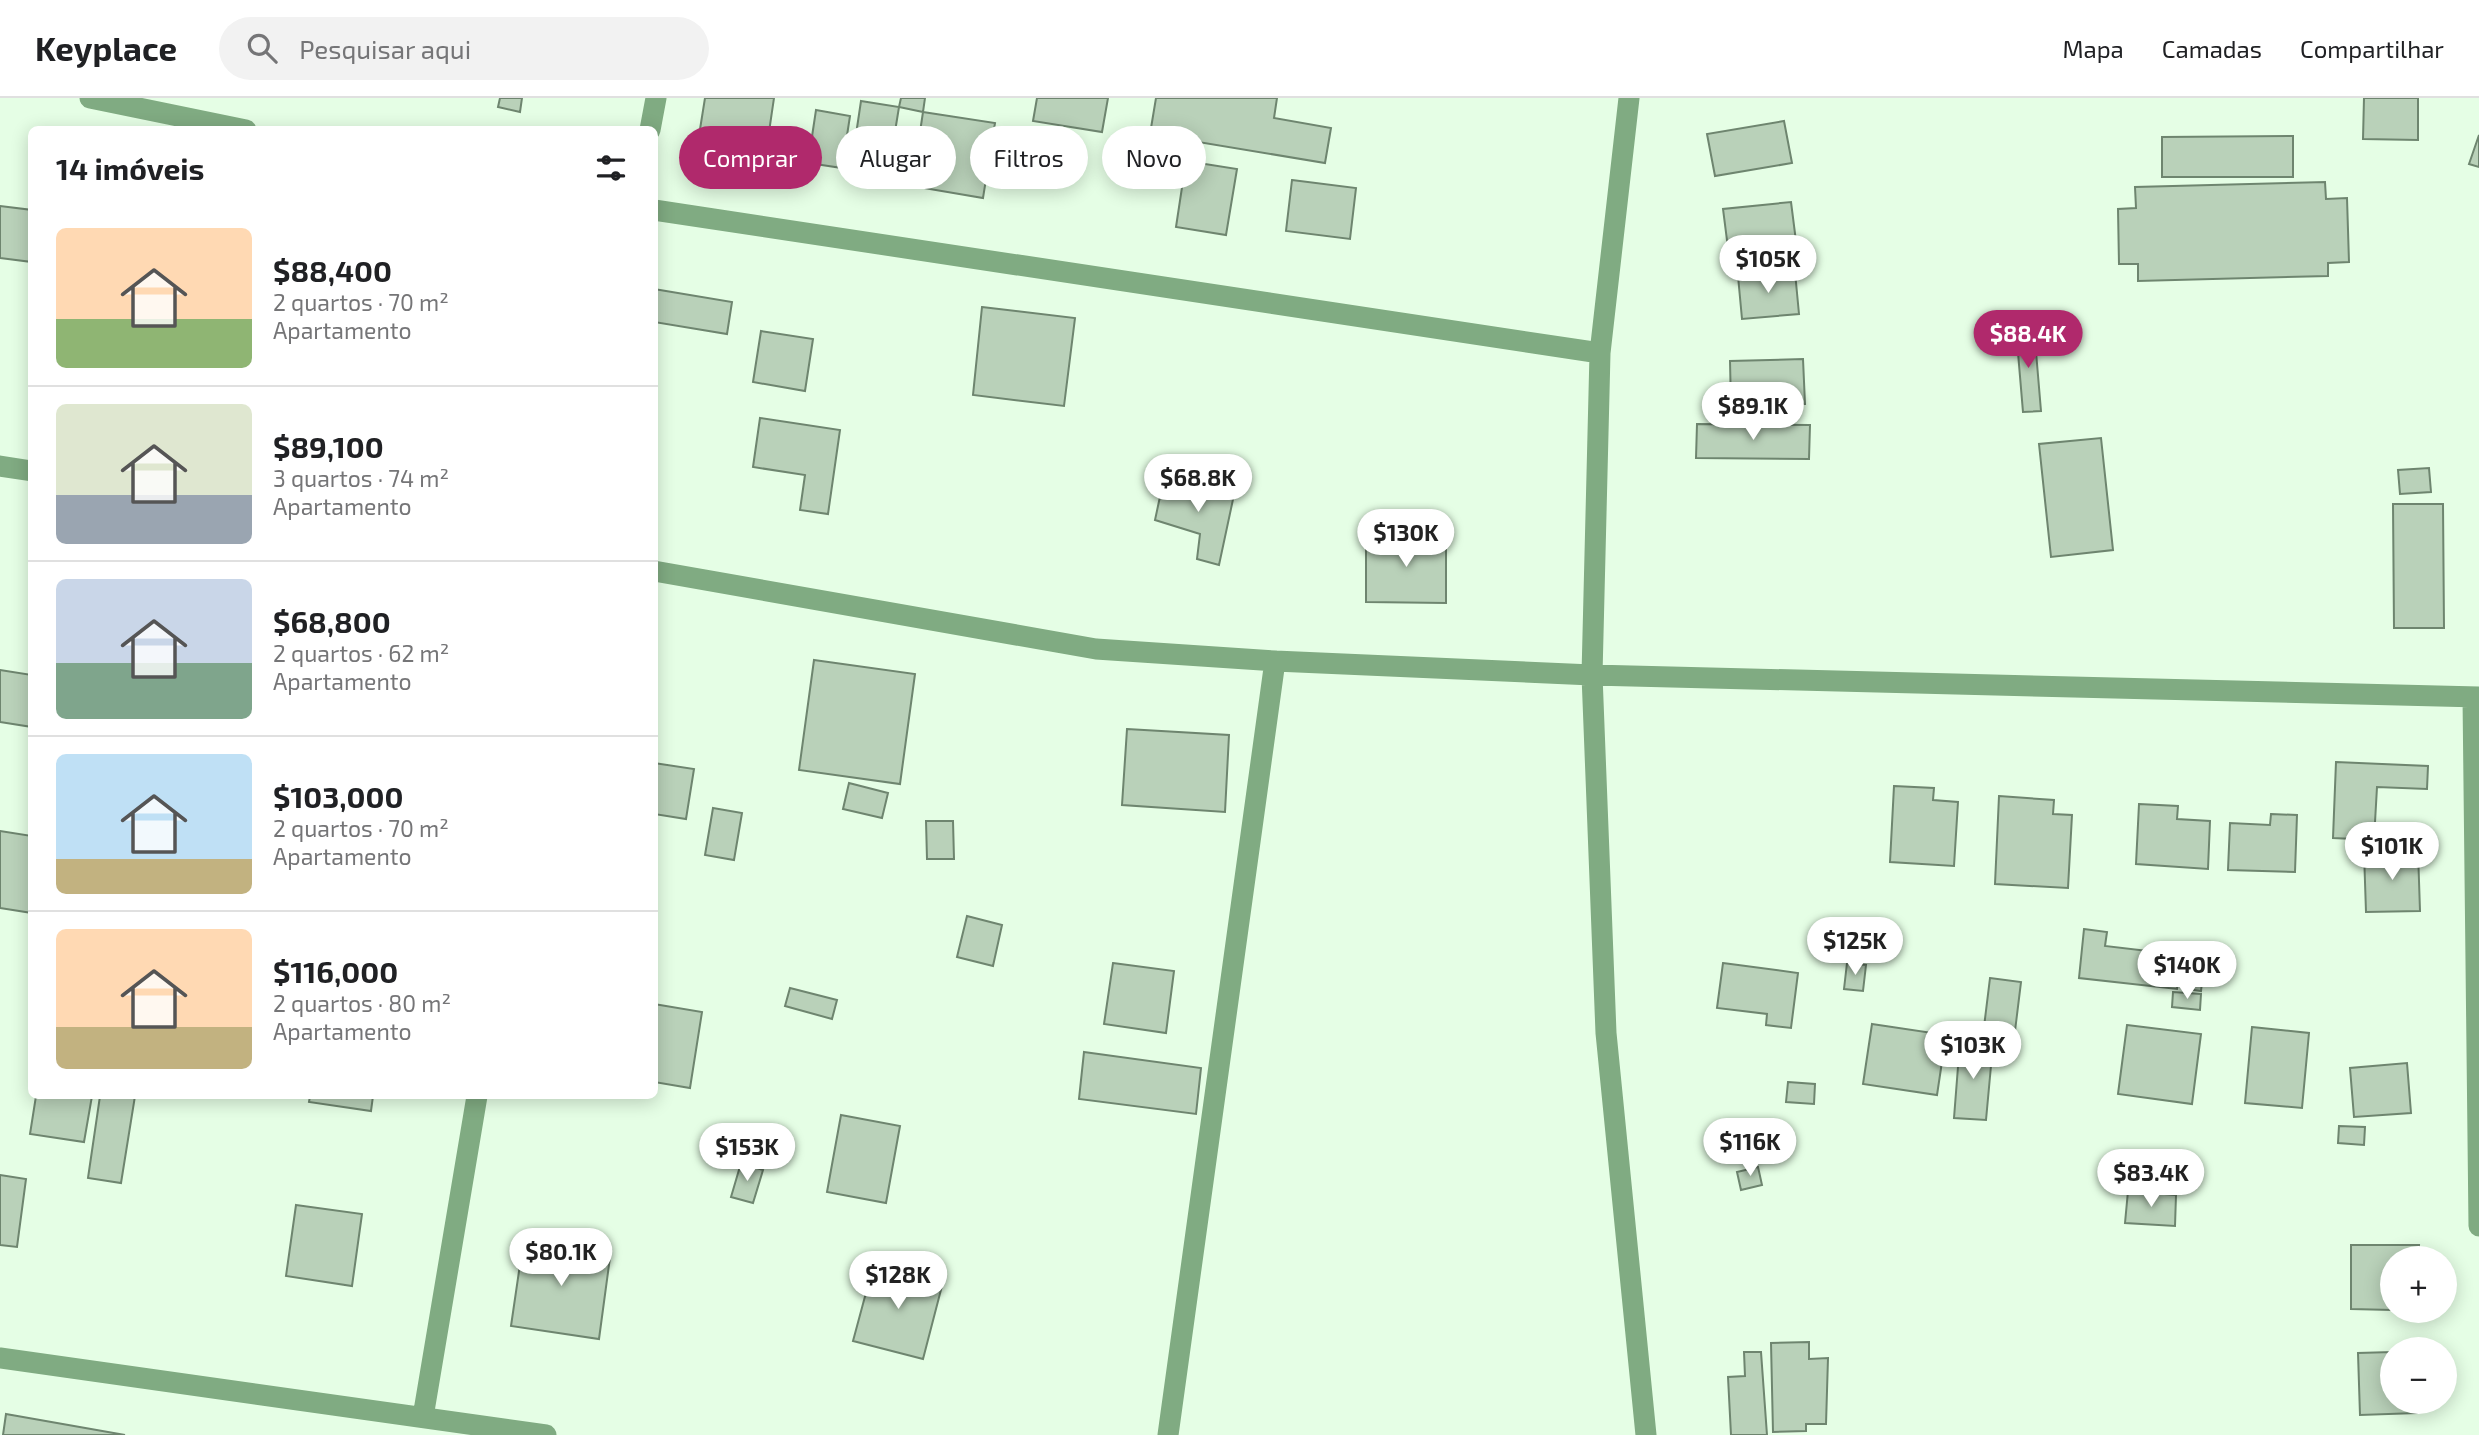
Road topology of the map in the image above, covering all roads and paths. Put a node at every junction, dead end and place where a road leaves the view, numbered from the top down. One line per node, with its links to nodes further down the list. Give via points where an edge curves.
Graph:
1 (90, 98): 4 (street)
2 (656, 98): 5 (street)
3 (1629, 98): 7 (street)
4 (226, 126)
5 (651, 126)
6 (658, 211): 7 (street)
7 (1600, 353): 12 (street)
8 (0, 466): 9 (street)
9 (28, 470)
10 (658, 573): 11 (street, via 1096,649)
11 (1275, 661): 12 (street); 19 (street)
12 (1592, 675): 13 (street); 20 (street, via 1606,1033)
13 (2476, 697): 15 (street)
14 (476, 1099): 17 (street)
15 (2479, 1226)
16 (0, 1358): 17 (street)
17 (423, 1417): 18 (street)
18 (546, 1435)
19 (1168, 1435)
20 (1646, 1435)

